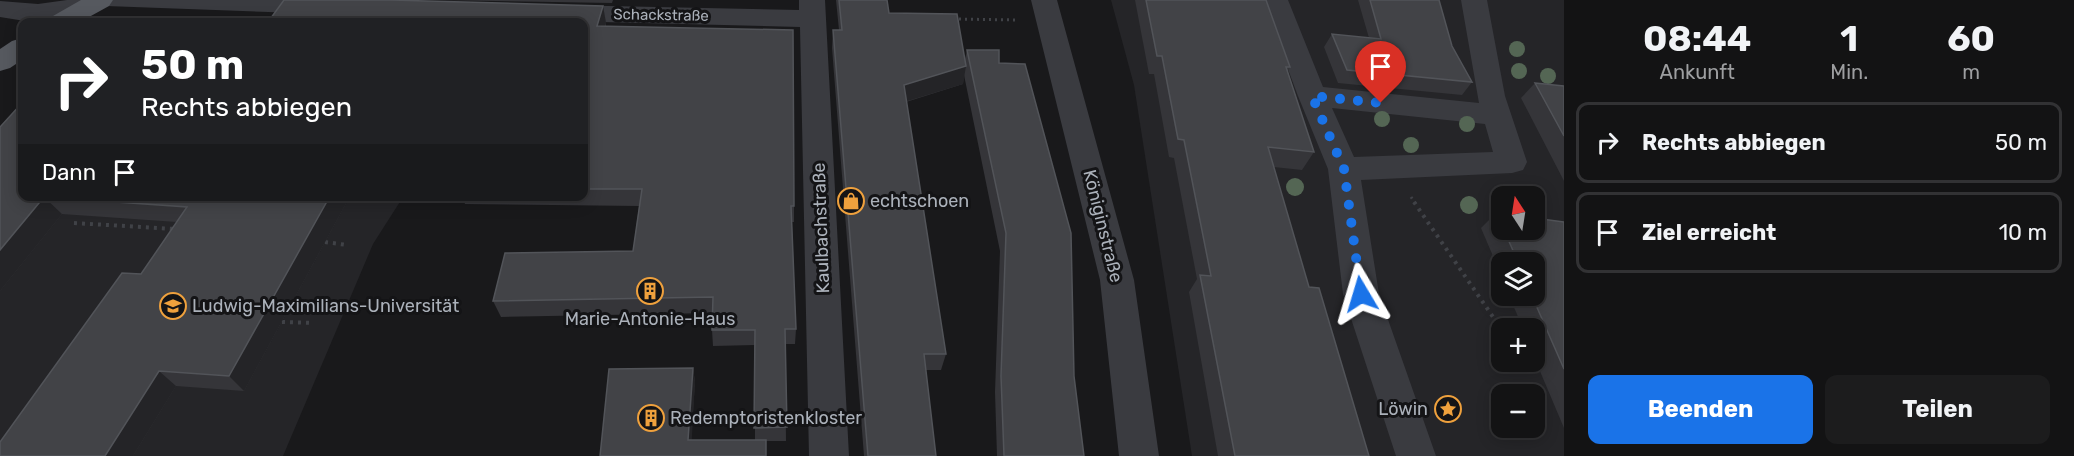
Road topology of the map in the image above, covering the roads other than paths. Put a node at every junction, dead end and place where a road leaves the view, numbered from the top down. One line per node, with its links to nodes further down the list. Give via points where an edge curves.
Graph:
1 (100, 0): 6 (street, via 32,14); 10 (main road)
2 (112, 0): 5 (street)
3 (1275, 0): 13 (street)
4 (1474, 0): 14 (street)
5 (345, 7)
6 (0, 9)
7 (813, 9): 9 (street, Schackstraße); 16 (street, Kaulbachstraße)
8 (1047, 10): 17 (street, Königinstraße, via 1117,280)
9 (542, 12)
10 (69, 18)
11 (18, 50): 12 (main road)
12 (0, 62)
13 (1312, 96): 14 (street); 15 (street)
14 (1497, 115): 15 (street, via 1512,162)
15 (1344, 169): 18 (street, via 1361,294)
16 (830, 456)
17 (1139, 456)
18 (1416, 456)

